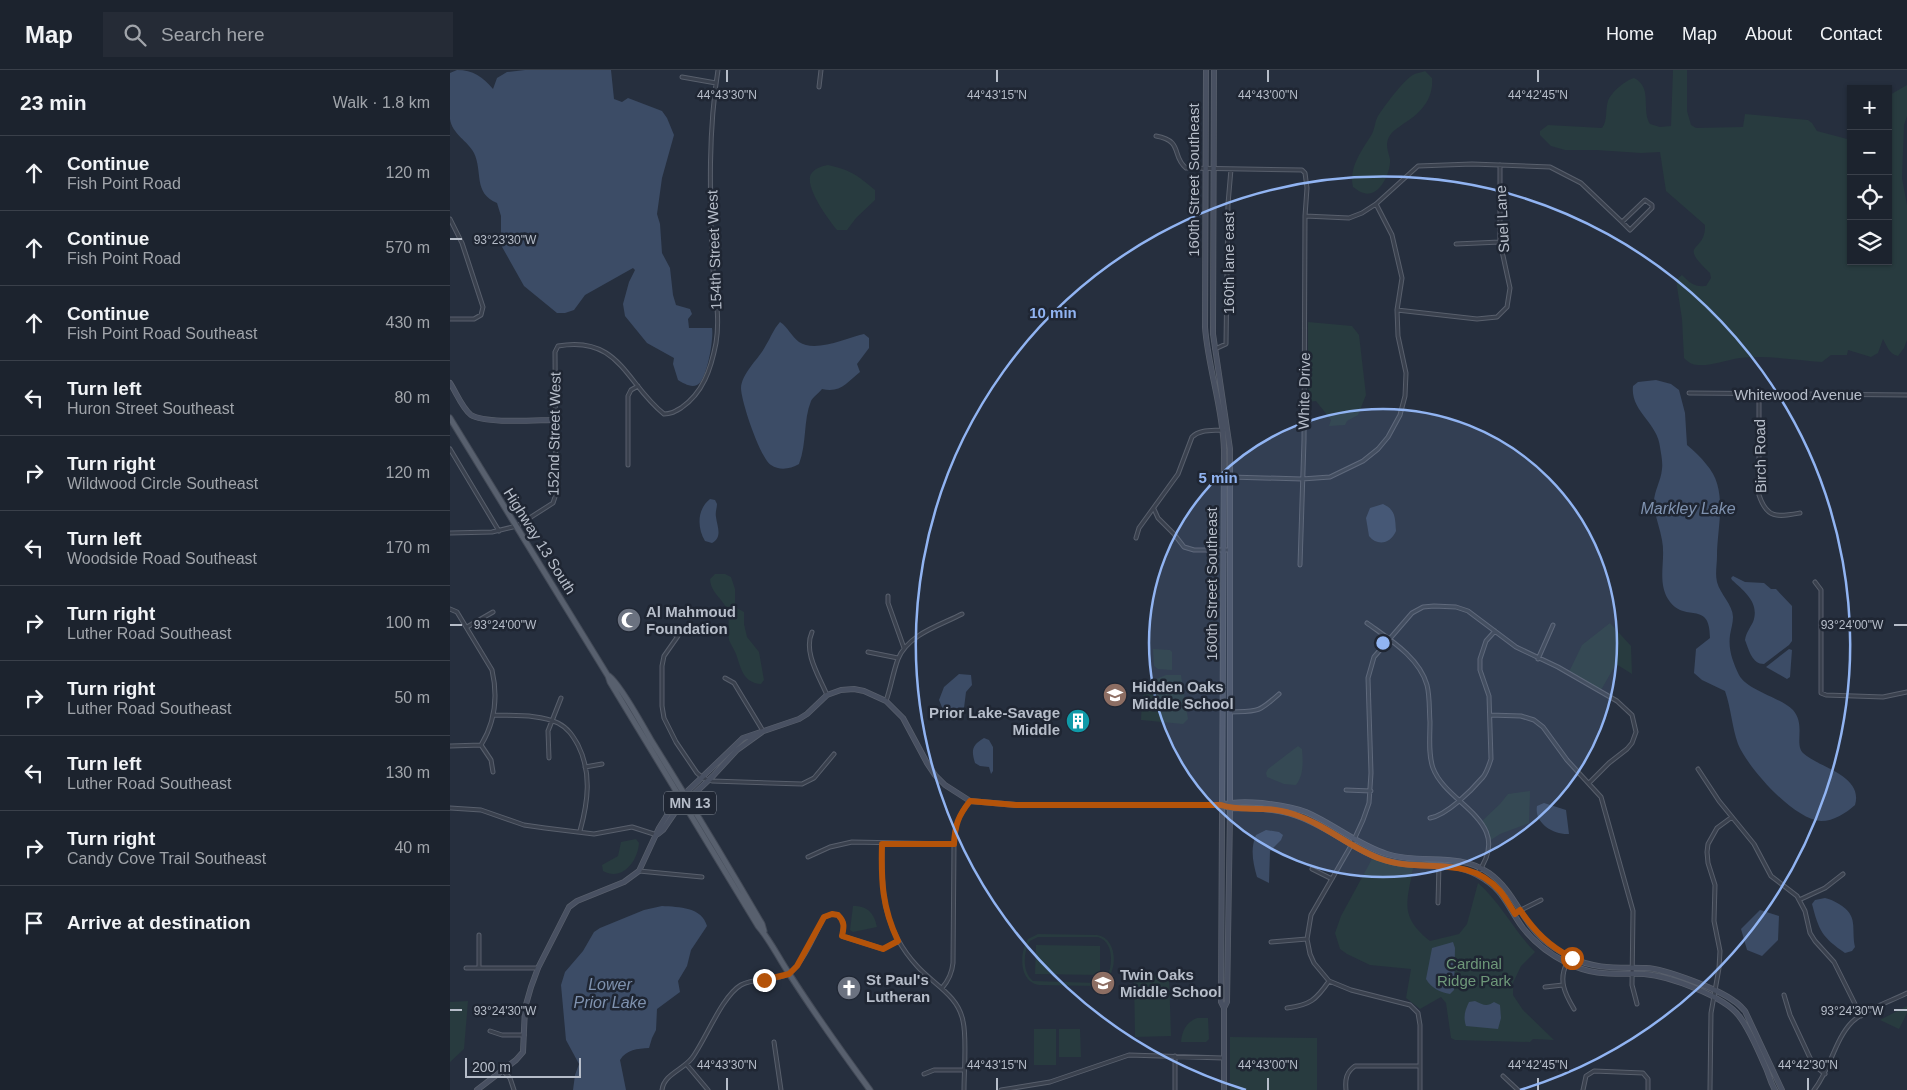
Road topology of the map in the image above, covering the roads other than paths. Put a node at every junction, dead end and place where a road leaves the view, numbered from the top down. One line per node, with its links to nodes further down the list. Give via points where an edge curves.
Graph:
1 (718, 70): 6 (street, 154th Street West)
2 (821, 70): 7 (street)
3 (1206, 70): 10 (street, 160th Street Southeast)
4 (1214, 70): 11 (street, 160th Street Southeast)
5 (682, 77): 6 (street)
6 (716, 83): 23 (street, 154th Street West, via 711,114 716,342 706,380 700,390 671,414 658,410)
7 (819, 87)
8 (1156, 136): 10 (street, via 1174,143 1179,161 1186,168)
9 (1500, 165): 13 (street, via 1418,166); 16 (street, via 1550,167 1581,183); 17 (street, Suel Lane)
10 (1206, 168): 11 (street); 29 (street, 160th Street Southeast, via 1205,327)
11 (1214, 168): 12 (street); 21 (street, 160th Street Southeast)
12 (1231, 169): 14 (street, White Drive, via 1302,170 1306,173 1307,188); 21 (street, 160th lane east, via 1226,344)
13 (1376, 204): 14 (street, via 1349,218); 19 (street, via 1392,236 1402,278)
14 (1305, 216): 33 (street, White Drive)
15 (450, 219): 20 (street, via 462,242 484,308 474,319)
16 (1622, 222): 16 (street, via 1646,200 1652,205 1630,230)
17 (1500, 242): 18 (street); 19 (street, Suel Lane, via 1510,288 1506,307 1496,318 1477,319)
18 (1456, 244)
19 (1397, 310): 33 (street, via 1398,336 1406,373 1400,415 1388,437 1378,449 1352,467 1330,477)
20 (450, 319)
21 (1214, 350): 32 (street, 160th Street Southeast, via 1228,430)
22 (450, 382): 28 (street, via 472,415 488,420)
23 (638, 386): 28 (street, 152nd Street West, via 616,358 603,351 586,346 558,346 555,352); 31 (street, via 628,396)
24 (1689, 393): 25 (street, Whitewood Avenue)
25 (1759, 394): 26 (street, Whitewood Avenue); 35 (street, Birch Road, via 1759,496 1763,509 1771,515)
26 (1907, 395)
27 (450, 418): 36 (main road, Highway 13 South / MN 13)
28 (556, 420): 36 (street, 152nd Street West, via 556,494 553,503)
29 (1223, 430): 34 (street, via 1203,431 1192,437 1178,474); 41 (street, 160th Street Southeast)
30 (450, 449): 37 (street)
31 (628, 465)
32 (1230, 477): 33 (street); 40 (street, 160th Street Southeast)
33 (1302, 479): 42 (street, White Drive)
34 (1154, 509): 39 (street, via 1139,528); 41 (street, via 1184,547)
35 (1800, 513)
36 (517, 526): 37 (street); 82 (main road, Highway 13 South / MN 13)
37 (499, 531): 38 (street)
38 (450, 532)
39 (1136, 538)
40 (1231, 550): 41 (street); 65 (street, 160th Street Southeast)
41 (1224, 552): 86 (street, 160th Street Southeast)
42 (1300, 565)
43 (1815, 582): 60 (street, via 1821,590 1821,693 1883,696)
44 (888, 596): 55 (street)
45 (450, 609): 51 (street, via 457,612)
46 (493, 612): 51 (street)
47 (962, 614): 55 (street, via 920,635)
48 (1367, 623): 54 (street)
49 (1553, 625): 58 (street)
50 (650, 626): 78 (street, via 678,636 664,656 662,666 664,718 676,742)
51 (467, 627): 66 (street, via 492,670)
52 (1495, 631): 54 (street, via 1456,606 1434,606 1412,612); 58 (street); 67 (street, via 1486,641 1480,659)
53 (812, 632): 62 (street, via 808,640 809,652)
54 (1389, 639): 81 (street, via 1374,657 1368,678); 83 (street, via 1423,674 1429,699 1434,768 1440,780)
55 (904, 648): 57 (street)
56 (868, 652): 57 (street)
57 (898, 658): 64 (street)
58 (1538, 659): 79 (street, via 1617,702 1632,714 1636,732 1632,743)
59 (725, 678): 69 (street, via 734,683)
60 (1907, 692)
61 (1279, 694): 65 (street, via 1264,708)
62 (827, 695): 64 (street, via 854,689); 69 (street, via 807,714)
63 (561, 698): 68 (street)
64 (886, 701): 84 (street, via 903,718 935,774 945,785)
65 (1230, 712): 87 (street, 160th Street Southeast)
66 (494, 715): 68 (street, via 535,716); 70 (street)
67 (1490, 715): 79 (street, via 1521,716 1534,720); 83 (street, via 1491,759 1488,768 1484,776)
68 (551, 720): 73 (street); 75 (street, via 568,729 574,737)
69 (763, 731): 78 (street, via 743,738)
70 (481, 745): 71 (street); 77 (street, via 491,760)
71 (450, 746)
72 (834, 754): 78 (street, via 814,778 802,784)
73 (549, 758)
74 (602, 764): 75 (street)
75 (585, 767): 91 (street, via 588,795)
76 (1698, 769): 89 (street)
77 (493, 772)
78 (705, 779): 82 (street); 85 (street)
79 (1589, 783): 120 (street, via 1601,797 1630,897 1633,911)
80 (1346, 790): 81 (street)
81 (1371, 791): 93 (street, via 1364,820)
82 (682, 796): 85 (main road, Highway 13 South / MN 13); 92 (street, via 664,818)
83 (1459, 799): 90 (street, via 1439,816); 100 (street, via 1477,818 1488,838 1486,858)
84 (970, 801): 86 (street, via 1016,805); 95 (street, via 960,814)
85 (686, 802): 92 (street); 121 (main road, Highway 13 South / MN 13)
86 (1221, 805): 87 (street); 132 (street, 160th Street Southeast, via 1221,1002)
87 (1230, 805): 93 (street, via 1257,803 1293,808); 96 (street, via 1294,815); 132 (street, 160th Street Southeast, via 1227,1002)
88 (450, 808): 91 (street, via 481,810 524,825)
89 (1732, 817): 108 (street, via 1754,844 1771,876); 127 (street, via 1717,828 1707,852 1715,885 1714,921 1720,951)
90 (1430, 818)
91 (580, 832): 92 (street, via 594,834 632,827)
92 (657, 835): 102 (street)
93 (1354, 838): 96 (street); 98 (street, via 1387,854)
94 (882, 844): 95 (street); 97 (street, via 843,843); 114 (street, via 882,894)
95 (954, 844): 126 (street, via 953,963 952,972)
96 (1352, 844): 99 (street, via 1394,863); 106 (street)
97 (808, 857)
98 (1439, 859): 99 (street); 100 (street, via 1459,860)
99 (1439, 866): 103 (street, via 1455,866); 109 (street)
100 (1481, 868): 103 (street); 110 (street, via 1500,881)
101 (1312, 869): 106 (street)
102 (639, 871): 105 (street); 119 (street, via 624,882 577,901 570,907)
103 (1476, 874): 111 (street, via 1501,892)
104 (1843, 874): 108 (street, via 1825,888)
105 (702, 876)
106 (1332, 878): 113 (street, via 1311,915)
107 (1541, 900): 110 (street)
108 (1799, 900): 135 (street, via 1810,932 1834,962)
109 (1438, 903)
110 (1520, 910): 111 (street); 120 (street, via 1542,939 1572,958 1598,966)
111 (1515, 914): 116 (street, via 1533,938)
112 (479, 935): 118 (street)
113 (1308, 939): 115 (street); 123 (street, via 1314,963)
114 (898, 941): 121 (street, via 883,949 842,936 843,919 832,914 824,917 797,966); 126 (street, via 916,966)
115 (1271, 942)
116 (1567, 963): 122 (street, via 1597,973); 124 (street, via 1562,973)
117 (466, 968): 118 (street)
118 (479, 968): 119 (street)
119 (538, 968): 137 (street, via 525,1008)
120 (1632, 968): 122 (street); 127 (street, via 1663,971)
121 (789, 974): 141 (street, via 743,984 733,991); 154 (main road, Highway 13 South / MN 13)
122 (1632, 975): 130 (street, via 1644,974 1670,980); 131 (street)
123 (1329, 981): 133 (street, via 1314,1000); 142 (street, via 1410,1005 1418,1013 1420,1024)
124 (1563, 985): 125 (street); 134 (street)
125 (1545, 987)
126 (942, 988): 144 (street, via 952,998 963,1020)
127 (1715, 990): 130 (street); 166 (street, via 1745,1011)
128 (1907, 993): 135 (street)
129 (1784, 995): 146 (street, via 1814,1066)
130 (1714, 997): 164 (street); 165 (street, via 1735,1010 1745,1023)
131 (1637, 1004)
132 (1224, 1008): 140 (street, 160th Street Southeast)
133 (1287, 1008)
134 (1574, 1009)
135 (1861, 1016): 146 (street, via 1845,1031)
136 (490, 1031): 137 (street, via 502,1035)
137 (524, 1035): 143 (street, via 523,1052)
138 (774, 1042): 153 (street)
139 (1175, 1056): 140 (street); 148 (street, via 1129,1055); 157 (street)
140 (1223, 1058): 158 (street, 160th Street Southeast)
141 (687, 1065): 151 (street, via 669,1076); 152 (street)
142 (1420, 1066): 159 (street, via 1356,1066 1348,1074); 160 (street)
143 (502, 1070): 149 (street); 150 (street, via 510,1078)
144 (964, 1070): 145 (street, via 934,1070); 155 (street)
145 (924, 1074)
146 (1825, 1074): 167 (street)
147 (1503, 1076): 161 (street)
148 (1032, 1088): 156 (street)
149 (477, 1090)
150 (514, 1090)
151 (662, 1090)
152 (708, 1090)
153 (781, 1090)
154 (870, 1090)
155 (964, 1090)
156 (1001, 1090)
157 (1175, 1090)
158 (1224, 1090)
159 (1346, 1090)
160 (1420, 1090)
161 (1518, 1090)
162 (1583, 1090): 163 (street, via 1590,1072 1643,1072 1648,1079)
163 (1648, 1090)
164 (1710, 1090)
165 (1775, 1090)
166 (1782, 1090)
167 (1814, 1090)

